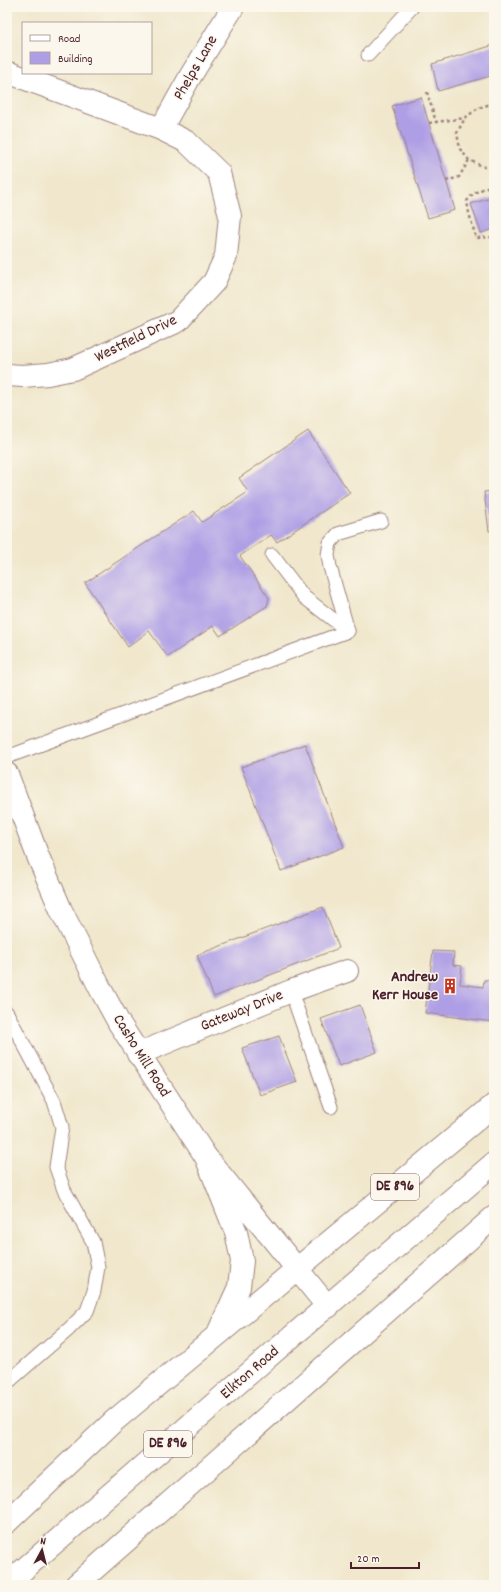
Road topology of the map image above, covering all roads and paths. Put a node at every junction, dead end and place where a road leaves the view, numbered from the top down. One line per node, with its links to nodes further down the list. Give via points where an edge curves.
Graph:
1 (233, 7): 10 (street, Phelps Lane)
2 (412, 7): 3 (lane)
3 (368, 55)
4 (7, 72): 10 (street, Westfield Drive)
5 (427, 92): 8 (path)
6 (494, 103): 7 (path, via 478,108)
7 (465, 118): 8 (path); 11 (path, via 457,133 460,148)
8 (436, 122): 9 (path)
9 (429, 123)
10 (161, 129): 16 (street, Westfield Drive, via 187,142 219,173 230,216 226,256 214,282 178,321 73,369 23,376)
11 (469, 160): 12 (path, via 484,167); 13 (path, via 458,177)
12 (494, 166)
13 (446, 181)
14 (494, 184): 15 (path, via 474,193 467,201 476,238)
15 (494, 237)
16 (7, 375)
17 (381, 521): 19 (lane, via 338,534 330,543 330,567)
18 (272, 555): 19 (lane, via 304,597)
19 (348, 631): 20 (lane)
20 (7, 757)
21 (7, 774): 25 (street, Casho Mill Road, via 61,910 100,990)
22 (347, 972): 23 (street, Gateway Drive)
23 (291, 991): 25 (street, Gateway Drive); 27 (lane)
24 (7, 1013): 34 (lane, via 54,1101 62,1127 56,1167 64,1190 93,1242 98,1267 87,1311)
25 (138, 1054): 28 (street, Casho Mill Road)
26 (494, 1105): 31 (street, DE 896)
27 (331, 1107)
28 (206, 1157): 31 (street, Casho Mill Road); 33 (street, via 236,1232 242,1261 239,1287)
29 (494, 1163): 32 (street, Elkton Road / DE 896)
30 (494, 1217): 37 (street)
31 (298, 1269): 32 (street, Casho Mill Road); 33 (street, DE 896)
32 (328, 1307): 36 (street, Elkton Road / DE 896)
33 (216, 1336): 35 (street, DE 896, via 114,1421)
34 (7, 1383)
35 (7, 1522)
36 (9, 1584)
37 (76, 1585)

